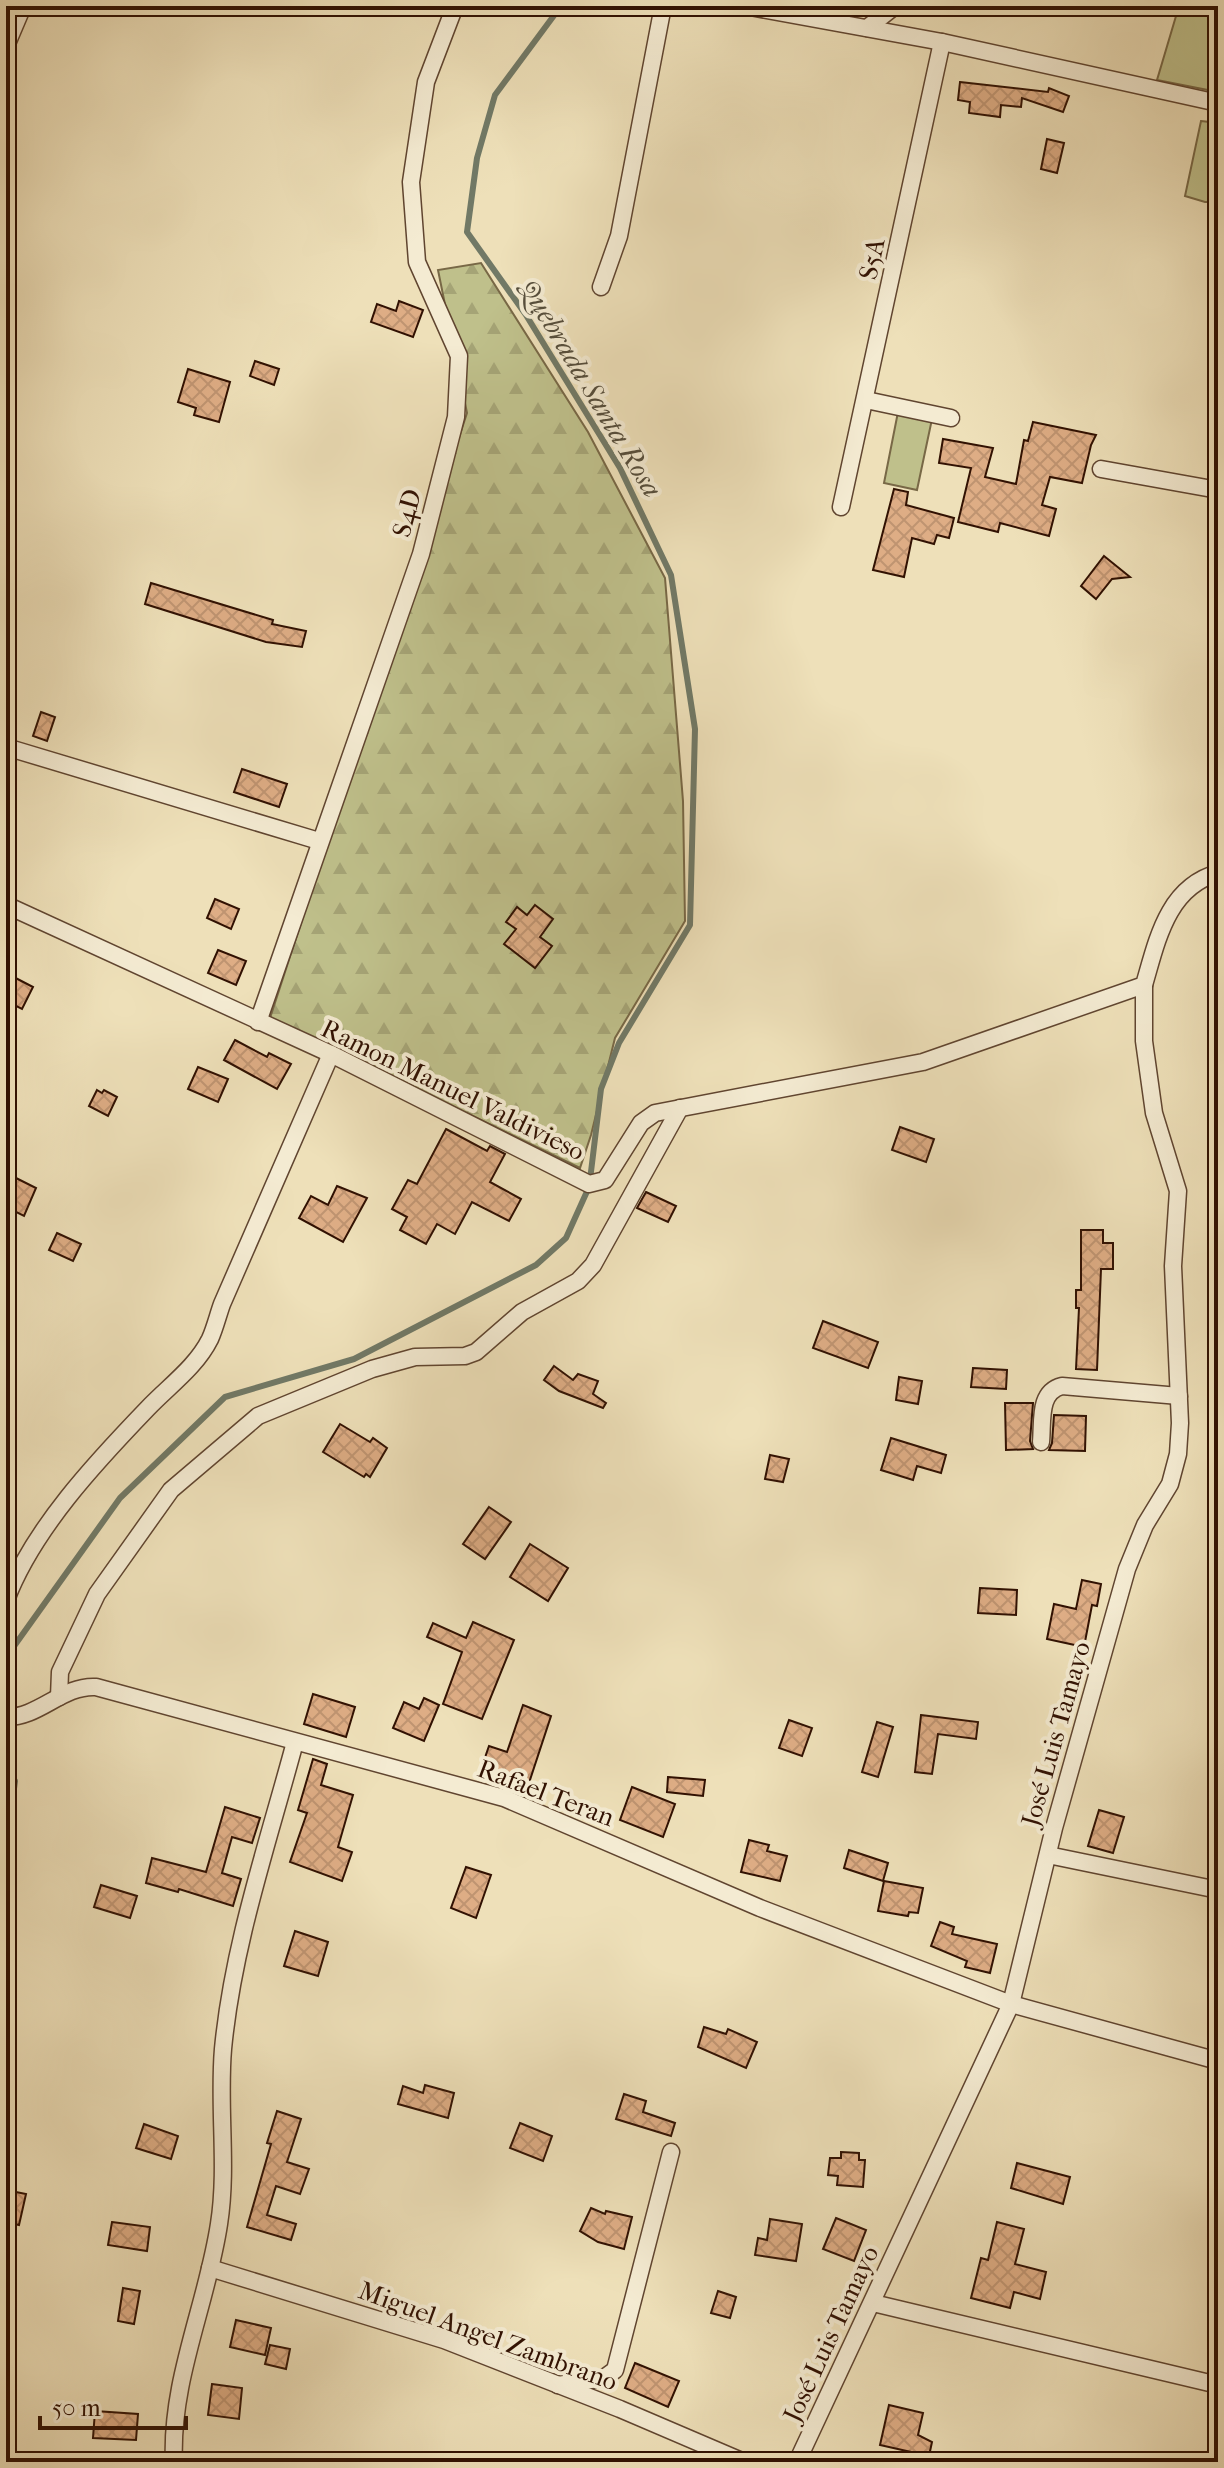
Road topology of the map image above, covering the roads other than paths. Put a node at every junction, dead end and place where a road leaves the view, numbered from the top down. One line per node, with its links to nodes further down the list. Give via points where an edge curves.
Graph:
1 (23, 6): 8 (street)
2 (455, 6): 17 (street, S4D, via 426,82 411,182 417,262 459,356 456,417 421,554)
3 (663, 6): 10 (street, via 615,252)
4 (745, 6): 6 (street)
5 (895, 6): 6 (street)
6 (867, 28): 7 (street)
7 (942, 42): 9 (street); 11 (street, S5A)
8 (6, 46)
9 (1218, 103)
10 (601, 287)
11 (866, 400): 12 (street); 15 (street, S5A)
12 (951, 418)
13 (1101, 469): 14 (street)
14 (1218, 490)
15 (841, 507)
16 (6, 747): 17 (street)
17 (319, 841): 21 (street, S4D)
18 (1218, 873): 20 (street, via 1204,877 1175,901 1160,929)
19 (6, 905): 21 (street, Ramon Manuel Valdivieso)
20 (1144, 985): 23 (street, Ramon Manuel Valdivieso, via 923,1062); 24 (street, José Luis Tamayo, via 1144,1041 1154,1113 1178,1191 1173,1266)
21 (258, 1022): 22 (street, Ramon Manuel Valdivieso)
22 (331, 1054): 23 (street, Ramon Manuel Valdivieso, via 589,1184 605,1180 647,1117); 26 (street, via 209,1341 58,1510)
23 (680, 1108): 27 (street, via 593,1265 578,1281 522,1312 476,1352 415,1357 372,1369 258,1416 171,1490 97,1594 60,1672)
24 (1179, 1396): 25 (street, via 1055,1388 1044,1400); 30 (street, José Luis Tamayo, via 1178,1454 1170,1484 1127,1569)
25 (1041, 1442)
26 (6, 1600)
27 (59, 1697): 28 (street, Rafael Teran); 29 (street, Rafael Teran, via 69,1690 96,1687)
28 (6, 1717)
29 (295, 1742): 32 (street, Rafael Teran, via 504,1798 760,1908); 35 (street, via 232,1981 223,2052 221,2200)
30 (1048, 1855): 31 (street); 32 (street, José Luis Tamayo)
31 (1218, 1890)
32 (1011, 2004): 33 (street, Rafael Teran); 36 (street, José Luis Tamayo)
33 (1218, 2061)
34 (671, 2152): 37 (street, via 615,2370 604,2378)
35 (210, 2268): 37 (street, Miguel Angel Zambrano, via 444,2340); 39 (street, via 182,2379)
36 (873, 2303): 38 (street); 41 (street, José Luis Tamayo)
37 (557, 2385): 40 (street, Miguel Angel Zambrano)
38 (1218, 2385)
39 (174, 2462)
40 (744, 2462)
41 (797, 2462)

